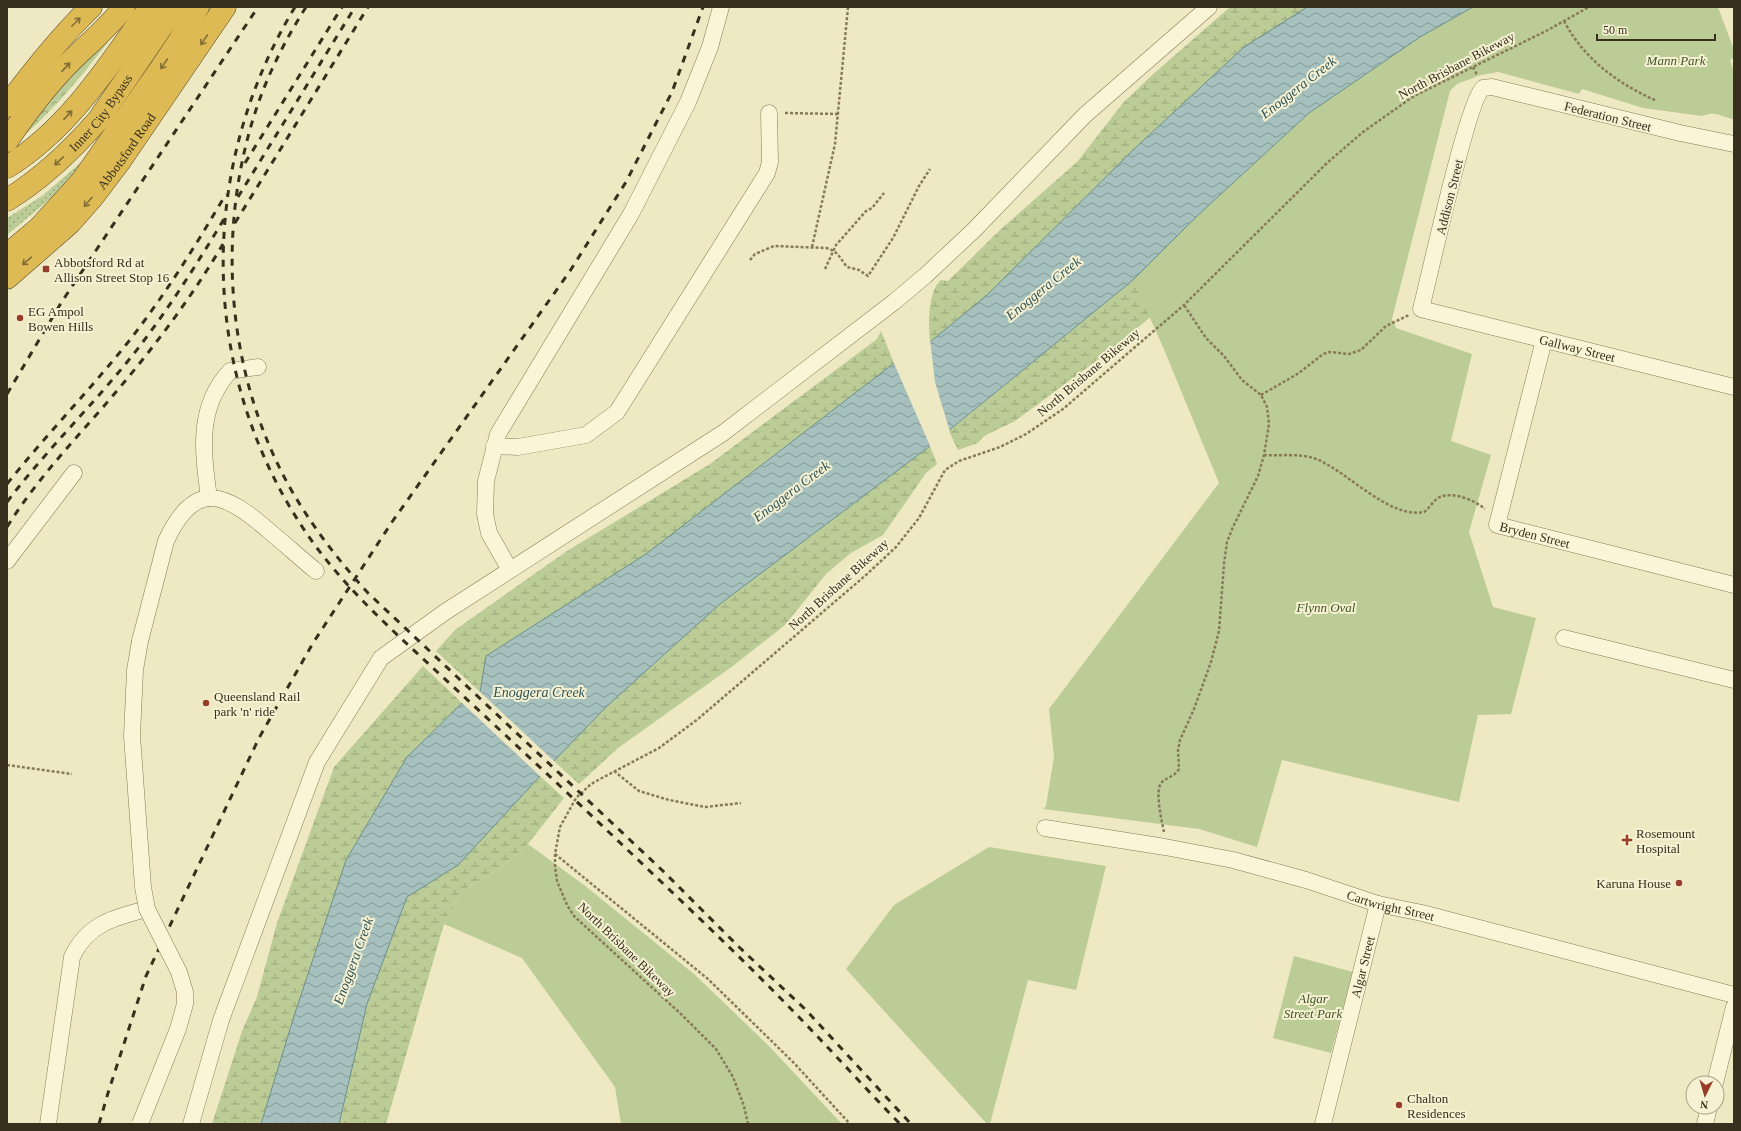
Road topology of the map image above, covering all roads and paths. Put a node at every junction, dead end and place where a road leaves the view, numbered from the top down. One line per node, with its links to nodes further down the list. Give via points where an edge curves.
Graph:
1 (92, 7): 14 (highway, one-way to 1, via 37,65)
2 (124, 7): 17 (highway, one-way to 2, via 30,107 55,78)
3 (150, 7): 19 (highway, Inner City Bypass, one-way to 3, via 49,135 85,97)
4 (175, 7): 22 (highway, Inner City Bypass, one-way to 22, via 90,130 47,172)
5 (198, 7): 25 (highway, one-way to 25, via 159,71 81,182 38,228)
6 (226, 7): 28 (highway, Abbotsford Road, one-way to 28, via 92,198 70,223)
7 (722, 7): 35 (street, via 710,47 688,102 660,159 631,214 501,427)
8 (848, 7): 16 (path)
9 (1209, 7): 41 (street, via 1085,115 974,230 894,302 723,433)
10 (1589, 7): 11 (path, North Brisbane Bikeway)
11 (1564, 21): 13 (path, via 1580,46 1600,67 1634,90); 29 (path, North Brisbane Bikeway, via 1414,96 1382,118 1327,163)
12 (1483, 88): 18 (street, Federation Street, via 1492,87); 30 (street, Addison Street, via 1466,129)
13 (1657, 101)
14 (7, 106)
15 (769, 113): 16 (path); 35 (street, via 770,162 767,173 617,412 586,435 518,447)
16 (838, 114): 23 (path, via 834,150)
17 (7, 142)
18 (1734, 144)
19 (7, 167)
20 (930, 169): 24 (path, via 893,238 868,276 847,267 840,255)
21 (884, 193): 24 (path)
22 (7, 200)
23 (812, 247): 24 (path); 26 (path, via 774,246 755,254)
24 (833, 250): 27 (path)
25 (7, 255)
26 (750, 260)
27 (825, 269)
28 (7, 278)
29 (1184, 305): 34 (path, via 1206,338 1242,380); 47 (path, North Brisbane Bikeway, via 1063,409 1014,440 959,461 945,470 919,518 866,576 685,730 648,755)
30 (1417, 311): 31 (street, Gallway Street); 34 (path, via 1386,326 1361,350 1353,353 1323,354 1299,373)
31 (1544, 340): 33 (street, Gallway Street); 39 (street, Bryden Street)
32 (258, 367): 38 (street, via 230,371 214,392 206,414 203,439)
33 (1734, 387)
34 (1261, 395): 36 (path, via 1267,406 1269,418)
35 (494, 446): 41 (street, via 486,481 485,514 489,533)
36 (1264, 455): 39 (path, via 1316,459 1376,496 1408,511 1424,512 1439,497 1467,498 1490,513); 51 (path, via 1258,476 1227,542 1219,631 1211,662 1179,745 1179,769 1162,781 1158,788)
37 (74, 473): 40 (street)
38 (209, 498): 42 (street, via 224,500 247,512); 54 (street, bridge, via 199,500 188,508 173,526 166,541 140,641 132,736 143,887)
39 (1497, 525): 43 (street, Bryden Street)
40 (7, 561)
41 (510, 570): 60 (street, via 381,658 317,762 221,1020)
42 (316, 571)
43 (1734, 585)
44 (1564, 638): 45 (street)
45 (1734, 680)
46 (7, 765): 48 (path)
47 (614, 771): 49 (path, via 639,791 668,800 704,808); 52 (path, North Brisbane Bikeway, via 591,784 576,798 560,827)
48 (72, 774)
49 (741, 803)
50 (1045, 828): 53 (street, Cartwright Street, via 1233,860 1306,880)
51 (1164, 834)
52 (555, 854): 61 (path, North Brisbane Bikeway, via 557,881 561,894 574,916 687,1019 716,1049 736,1084); 62 (path, via 708,979 794,1063)
53 (1378, 904): 55 (street, Cartwright Street, via 1422,913); 63 (street, Algar Street)
54 (147, 909): 58 (street, via 120,916 89,932 78,944 72,957); 59 (street, bridge, via 179,972 185,992 185,1004 178,1029)
55 (1734, 995)
56 (1734, 1007): 57 (street)
57 (1717, 1075)
58 (48, 1124)
59 (140, 1124)
60 (191, 1124)
61 (748, 1124)
62 (850, 1124)
63 (1323, 1124)

